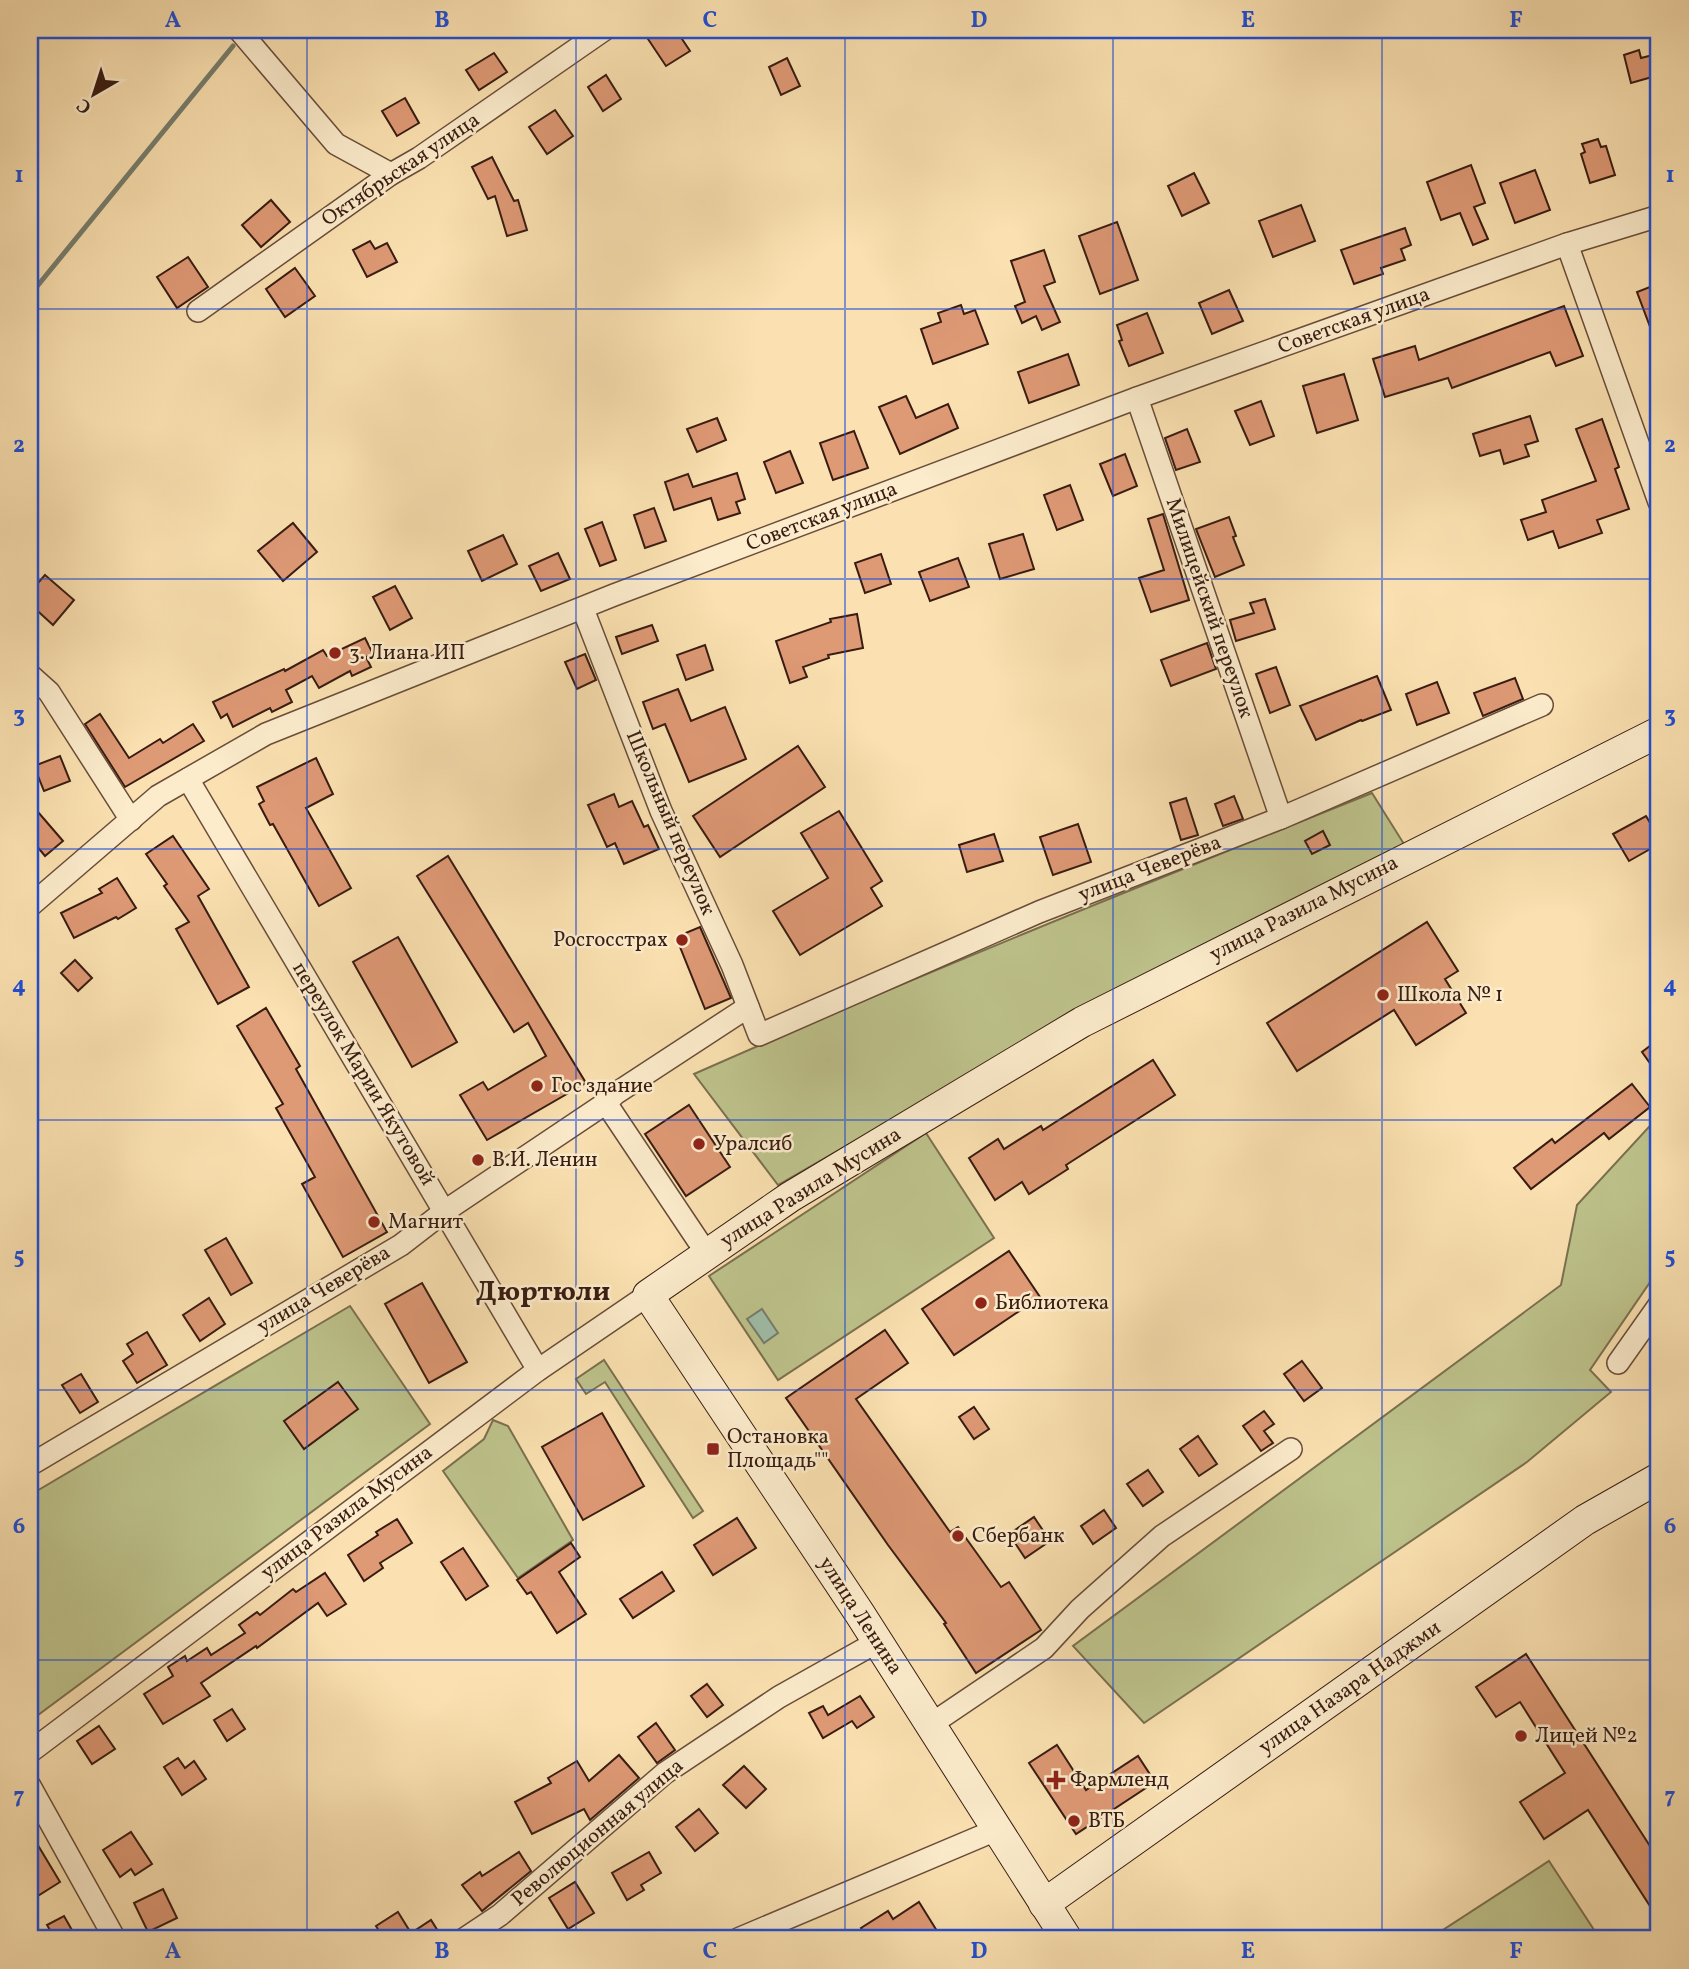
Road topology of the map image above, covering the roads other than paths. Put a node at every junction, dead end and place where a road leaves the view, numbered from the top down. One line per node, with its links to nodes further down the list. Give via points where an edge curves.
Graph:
1 (239, 30): 3 (street, via 336,144)
2 (604, 30): 3 (street, Октябрьская улица)
3 (391, 174): 6 (street, Октябрьская улица)
4 (1659, 215): 5 (street, Советская улица)
5 (1567, 244): 7 (street, Советская улица); 8 (street)
6 (198, 311)
7 (1137, 398): 9 (street, Советская улица); 14 (street, Милицейский переулок)
8 (1659, 502)
9 (583, 609): 13 (street, Советская улица, via 266,734); 17 (street, Школьный переулок, via 662,811)
10 (30, 674): 15 (street, via 49,692)
11 (1542, 705): 14 (street, улица Чеверёва)
12 (1659, 732): 21 (main road, улица Разила Мусина, via 1082,1022 790,1197)
13 (188, 779): 15 (street, Советская улица, via 158,796); 20 (street, переулок Марии Якутовой)
14 (1281, 818): 18 (street, улица Чеверёва, via 1039,912)
15 (131, 820): 16 (street, Советская улица)
16 (30, 906)
17 (748, 1007): 18 (street, Школьный переулок); 19 (street, улица Чеверёва)
18 (759, 1035)
19 (606, 1103): 20 (street, улица Чеверёва); 21 (street)
20 (445, 1211): 25 (street, переулок Марии Якутовой); 27 (street, улица Чеверёва, via 401,1245)
21 (707, 1254): 22 (main road, улица Разила Мусина)
22 (648, 1295): 25 (street, улица Разила Мусина); 29 (main road, улица Ленина)
23 (1659, 1305): 24 (street)
24 (1618, 1363)
25 (538, 1370): 31 (street, улица Разила Мусина)
26 (1291, 1448): 30 (street, via 1162,1536 1080,1609 1044,1648)
27 (30, 1465)
28 (1659, 1478): 34 (main road, улица Назара Наджми, via 1585,1520)
29 (877, 1642): 30 (main road, улица Ленина); 37 (street, Революционная улица, via 779,1696 665,1773 500,1915)
30 (930, 1725): 33 (main road, улица Ленина)
31 (30, 1752)
32 (30, 1786): 36 (street)
33 (996, 1830): 34 (main road, улица Ленина); 38 (street)
34 (1044, 1904): 35 (main road, улица Ленина)
35 (1064, 1938)
36 (115, 1939)
37 (464, 1939)
38 (738, 1939)

